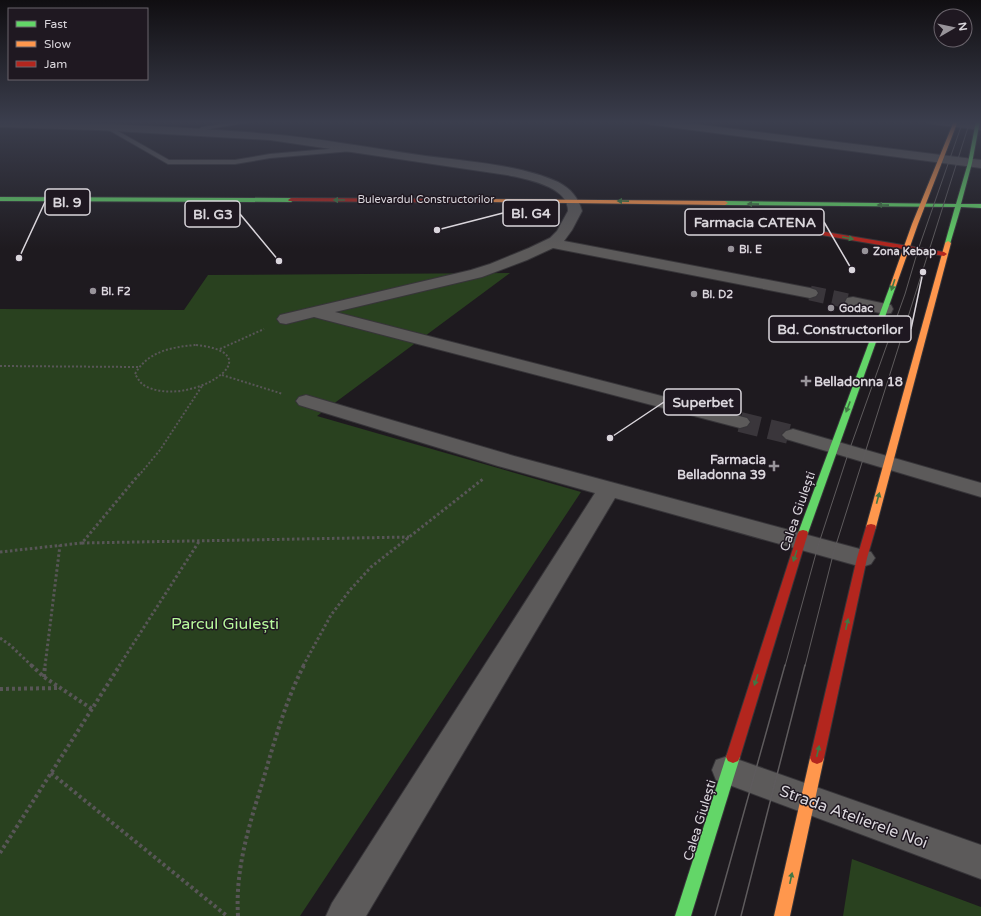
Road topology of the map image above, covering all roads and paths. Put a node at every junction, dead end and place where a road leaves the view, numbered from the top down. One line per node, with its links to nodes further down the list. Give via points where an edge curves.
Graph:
1 (976, 163): 8 (main road)
2 (456, 164): 11 (street, via 527,175 555,186 567,194)
3 (939, 164): 7 (main road, Calea Giulești)
4 (0, 199): 5 (main road, Bulevardul Constructorilor)
5 (170, 200): 10 (main road); 11 (main road, Bulevardul Constructorilor, one-way to 5)
6 (694, 203): 7 (main road, Bulevardul Constructorilor, one-way to 6); 11 (main road, Bulevardul Constructorilor, one-way to 11); 15 (main road, one-way to 15, via 696,213)
7 (922, 206): 8 (main road, Bulevardul Constructorilor); 15 (main road, Calea Giulești)
8 (958, 206): 9 (street); 16 (main road)
9 (981, 208)
10 (162, 209)
11 (573, 209): 14 (street, via 560,237)
12 (651, 212): 13 (main road)
13 (673, 212)
14 (551, 243): 17 (street); 20 (street, via 476,274)
15 (905, 248): 16 (main road); 19 (main road, Calea Giulești, one-way to 19)
16 (944, 254): 32 (main road)
17 (810, 293)
18 (853, 302): 19 (street)
19 (886, 309): 30 (main road, Calea Giulești, one-way to 30)
20 (313, 313): 21 (street); 28 (street)
21 (286, 319): 22 (path)
22 (219, 350): 24 (path, via 196,345 175,347 155,354); 25 (path, via 230,360 229,367)
23 (0, 366): 24 (path)
24 (138, 367): 26 (path, via 135,374 138,381 156,390 171,391)
25 (222, 375): 26 (path); 27 (path)
26 (202, 386): 38 (path, via 160,450)
27 (306, 400): 31 (street)
28 (740, 422)
29 (793, 435): 30 (street)
30 (834, 446): 32 (street); 37 (main road, Calea Giulești)
31 (506, 461): 33 (street); 35 (path)
32 (887, 462): 34 (street); 41 (main road, one-way to 32)
33 (608, 490): 37 (street); 54 (street)
34 (981, 490)
35 (409, 537): 36 (path); 53 (path, via 372,566 348,592 313,644 299,675 267,764 239,864 236,897)
36 (200, 540): 38 (path); 46 (path)
37 (800, 541): 41 (street); 47 (main road, Calea Giulești, one-way to 47)
38 (82, 543): 39 (path)
39 (60, 545): 40 (path); 43 (path)
40 (0, 552)
41 (862, 558): 49 (main road, one-way to 41)
42 (0, 638): 43 (path)
43 (44, 677): 44 (path)
44 (61, 688): 45 (path); 46 (path)
45 (0, 689)
46 (92, 709): 48 (path)
47 (728, 770): 49 (street, Strada Atelierele Noi); 55 (main road, Calea Giulești)
48 (51, 773): 50 (path); 52 (path)
49 (807, 799): 51 (street, Strada Atelierele Noi); 56 (main road, one-way to 49)
50 (0, 853)
51 (981, 862)
52 (227, 916)
53 (238, 916)
54 (345, 916)
55 (683, 916)
56 (782, 916)

